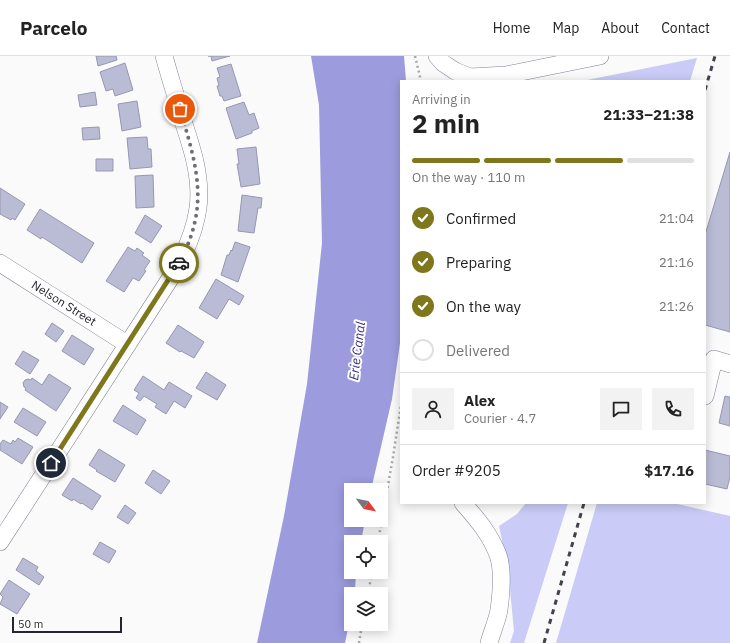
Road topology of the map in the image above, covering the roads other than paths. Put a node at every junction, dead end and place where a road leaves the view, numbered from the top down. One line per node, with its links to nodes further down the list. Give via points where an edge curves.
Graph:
1 (164, 56): 6 (street, via 192,149 198,181 198,208 182,258)
2 (437, 56): 4 (street, via 442,63)
3 (600, 56): 4 (street, via 506,75)
4 (470, 79)
5 (0, 262): 6 (street, Nelson Street)
6 (127, 344): 10 (street)
7 (730, 364): 8 (street, via 714,359)
8 (706, 392)
9 (464, 504): 11 (street, via 481,523 498,556 501,577 499,611)
10 (0, 542)
11 (489, 643)

